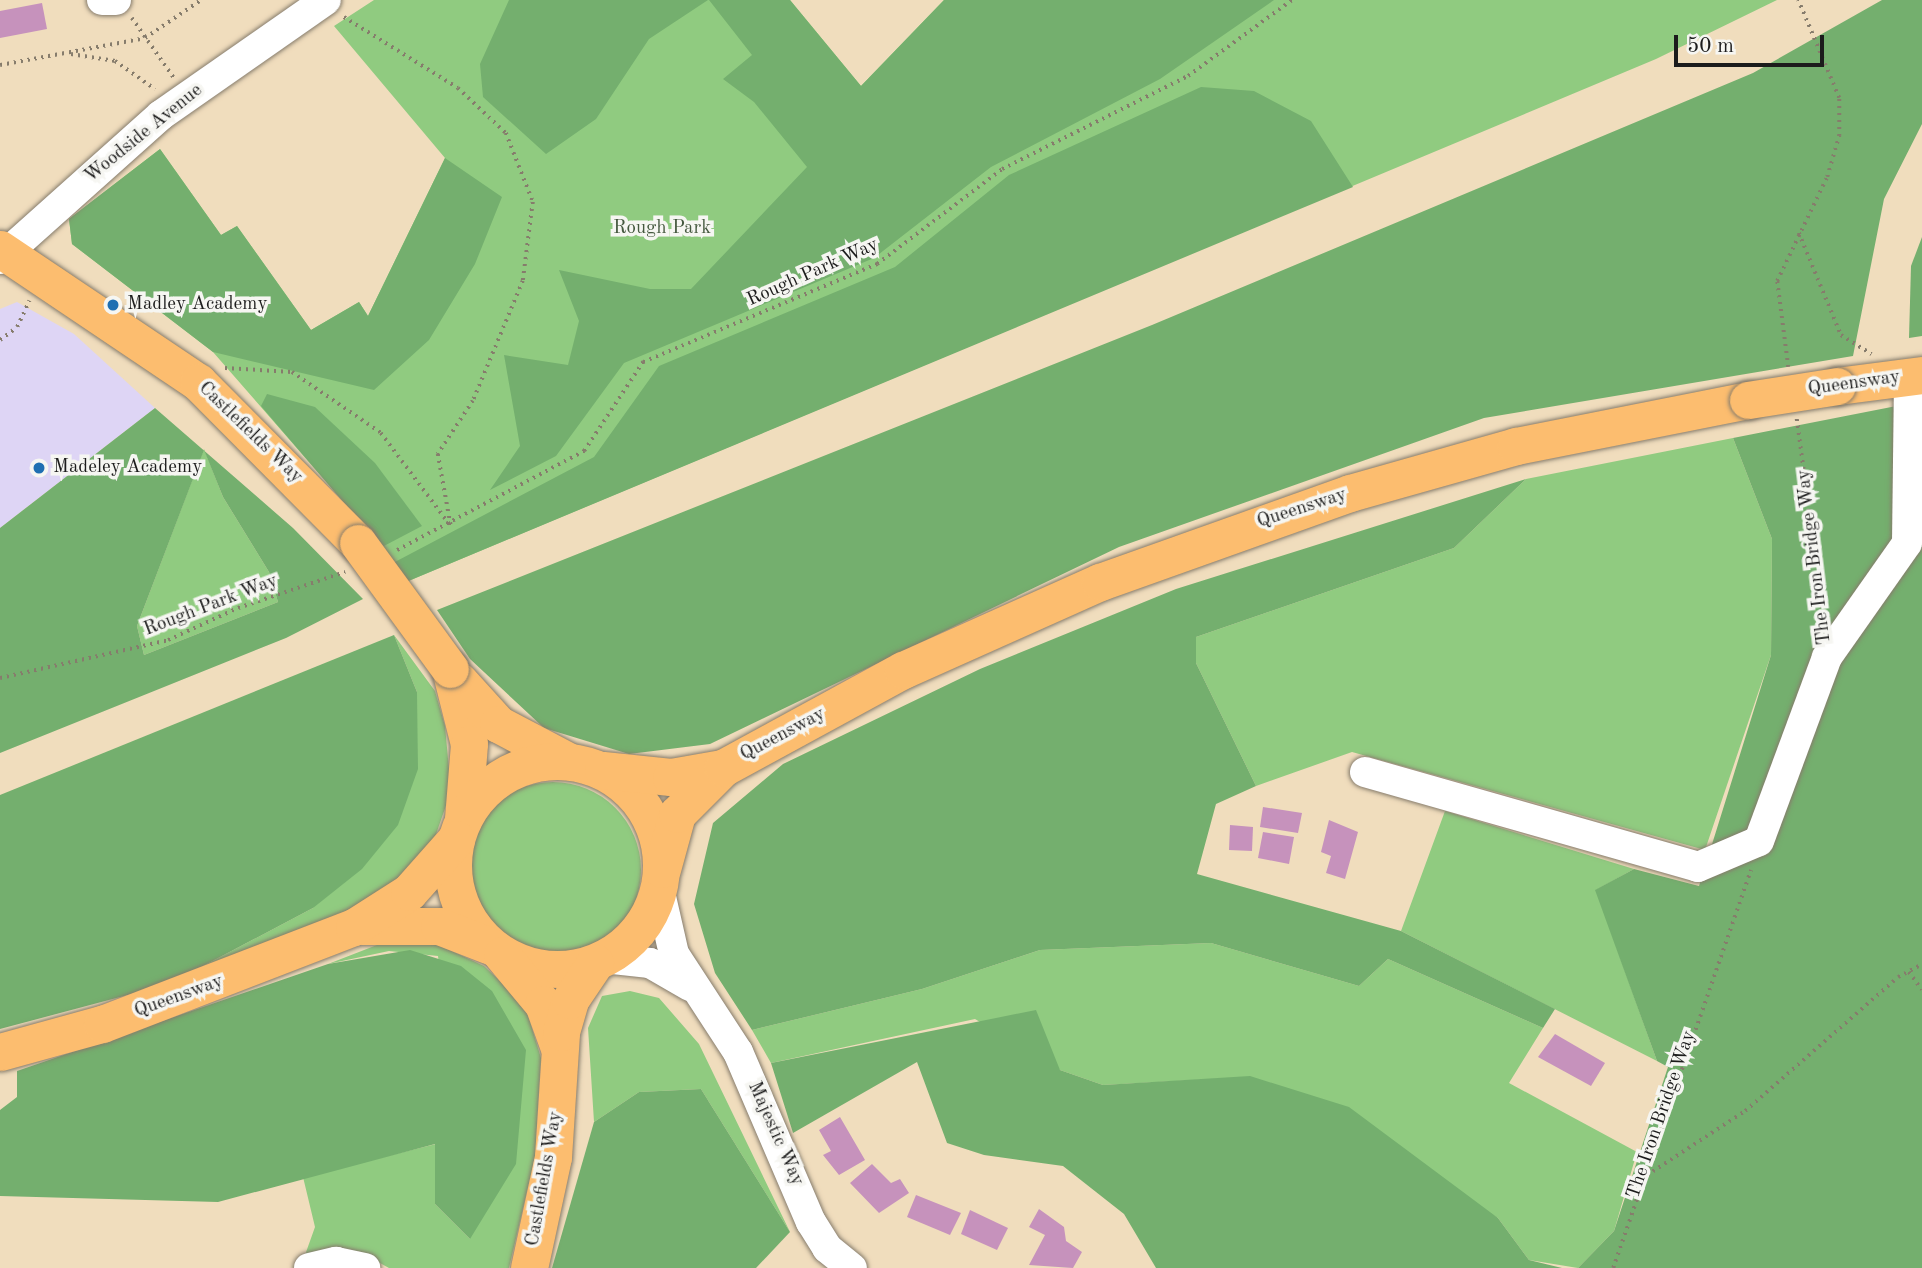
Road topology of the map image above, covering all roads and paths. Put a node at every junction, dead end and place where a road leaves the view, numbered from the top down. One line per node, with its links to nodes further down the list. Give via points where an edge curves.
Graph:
1 (201, 0): 6 (path)
2 (1292, 0): 18 (path, Rough Park Way, via 1188,76 1002,169 877,264 643,362 584,451)
3 (1798, 0): 10 (path, via 1839,98 1839,136 1827,177)
4 (324, 1): 9 (street, Woodside Avenue); 18 (path, via 458,88 496,124 534,202 523,281 473,401 438,454)
5 (115, 3): 6 (path)
6 (145, 38): 7 (path); 9 (path)
7 (55, 54): 8 (path); 9 (path, via 114,61)
8 (0, 65)
9 (179, 103): 11 (street, Woodside Avenue)
10 (1799, 233): 14 (path, via 1777,281); 15 (path, via 1841,335)
11 (1, 254): 12 (main road, Castlefields Way)
12 (42, 277): 13 (path, via 17,327); 16 (main road, Castlefields Way)
13 (0, 340)
14 (1789, 374)
15 (1915, 376): 21 (street, via 1907,543); 25 (main road, Queensway, bridge, via 1748,400 1516,446 1222,536 1100,582 903,670)
16 (198, 382): 18 (path, via 227,367 292,372 381,433); 20 (main road, Castlefields Way)
17 (1795, 410): 21 (path, The Iron Bridge Way)
18 (451, 526): 19 (path, Rough Park Way)
19 (432, 534)
20 (353, 557): 22 (main road, Castlefields Way, bridge); 23 (path, Rough Park Way, via 168,640)
21 (1827, 657): 28 (street, The Iron Bridge Way)
22 (450, 669): 24 (main road, Castlefields Way, via 498,724); 27 (main road, Castlefields Way, via 469,744)
23 (0, 678)
24 (583, 765): 25 (main road, Queensway, via 671,777); 27 (main road, via 506,774); 29 (main road, via 625,785 646,810)
25 (723, 768): 29 (main road, Queensway, via 677,814)
26 (1365, 772): 28 (street, via 1698,867)
27 (459, 830): 30 (main road, Queensway, via 409,892); 31 (main road, via 458,898)
28 (1759, 841): 39 (path, The Iron Bridge Way)
29 (660, 879): 32 (main road, via 629,941); 36 (street, Majestic Way, via 669,941)
30 (354, 927): 31 (main road, Queensway, via 414,922); 38 (main road, Queensway, via 114,1020)
31 (496, 950): 32 (main road, via 541,967); 37 (main road, Castlefields Way, via 543,1004)
32 (600, 960): 36 (street, Majestic Way, via 664,968); 37 (main road, Castlefields Way, via 570,1000)
33 (1922, 964): 34 (path)
34 (1909, 971): 35 (path); 39 (path, via 1745,1111)
35 (1922, 990)
36 (700, 996): 43 (street, Majestic Way, via 738,1052 811,1222 827,1248)
37 (559, 1048): 42 (main road, Castlefields Way, via 553,1157)
38 (0, 1052)
39 (1640, 1180): 44 (path, The Iron Bridge Way)
40 (309, 1268): 41 (street, via 335,1262)
41 (365, 1268)
42 (529, 1268)
43 (852, 1268)
44 (1613, 1268)

